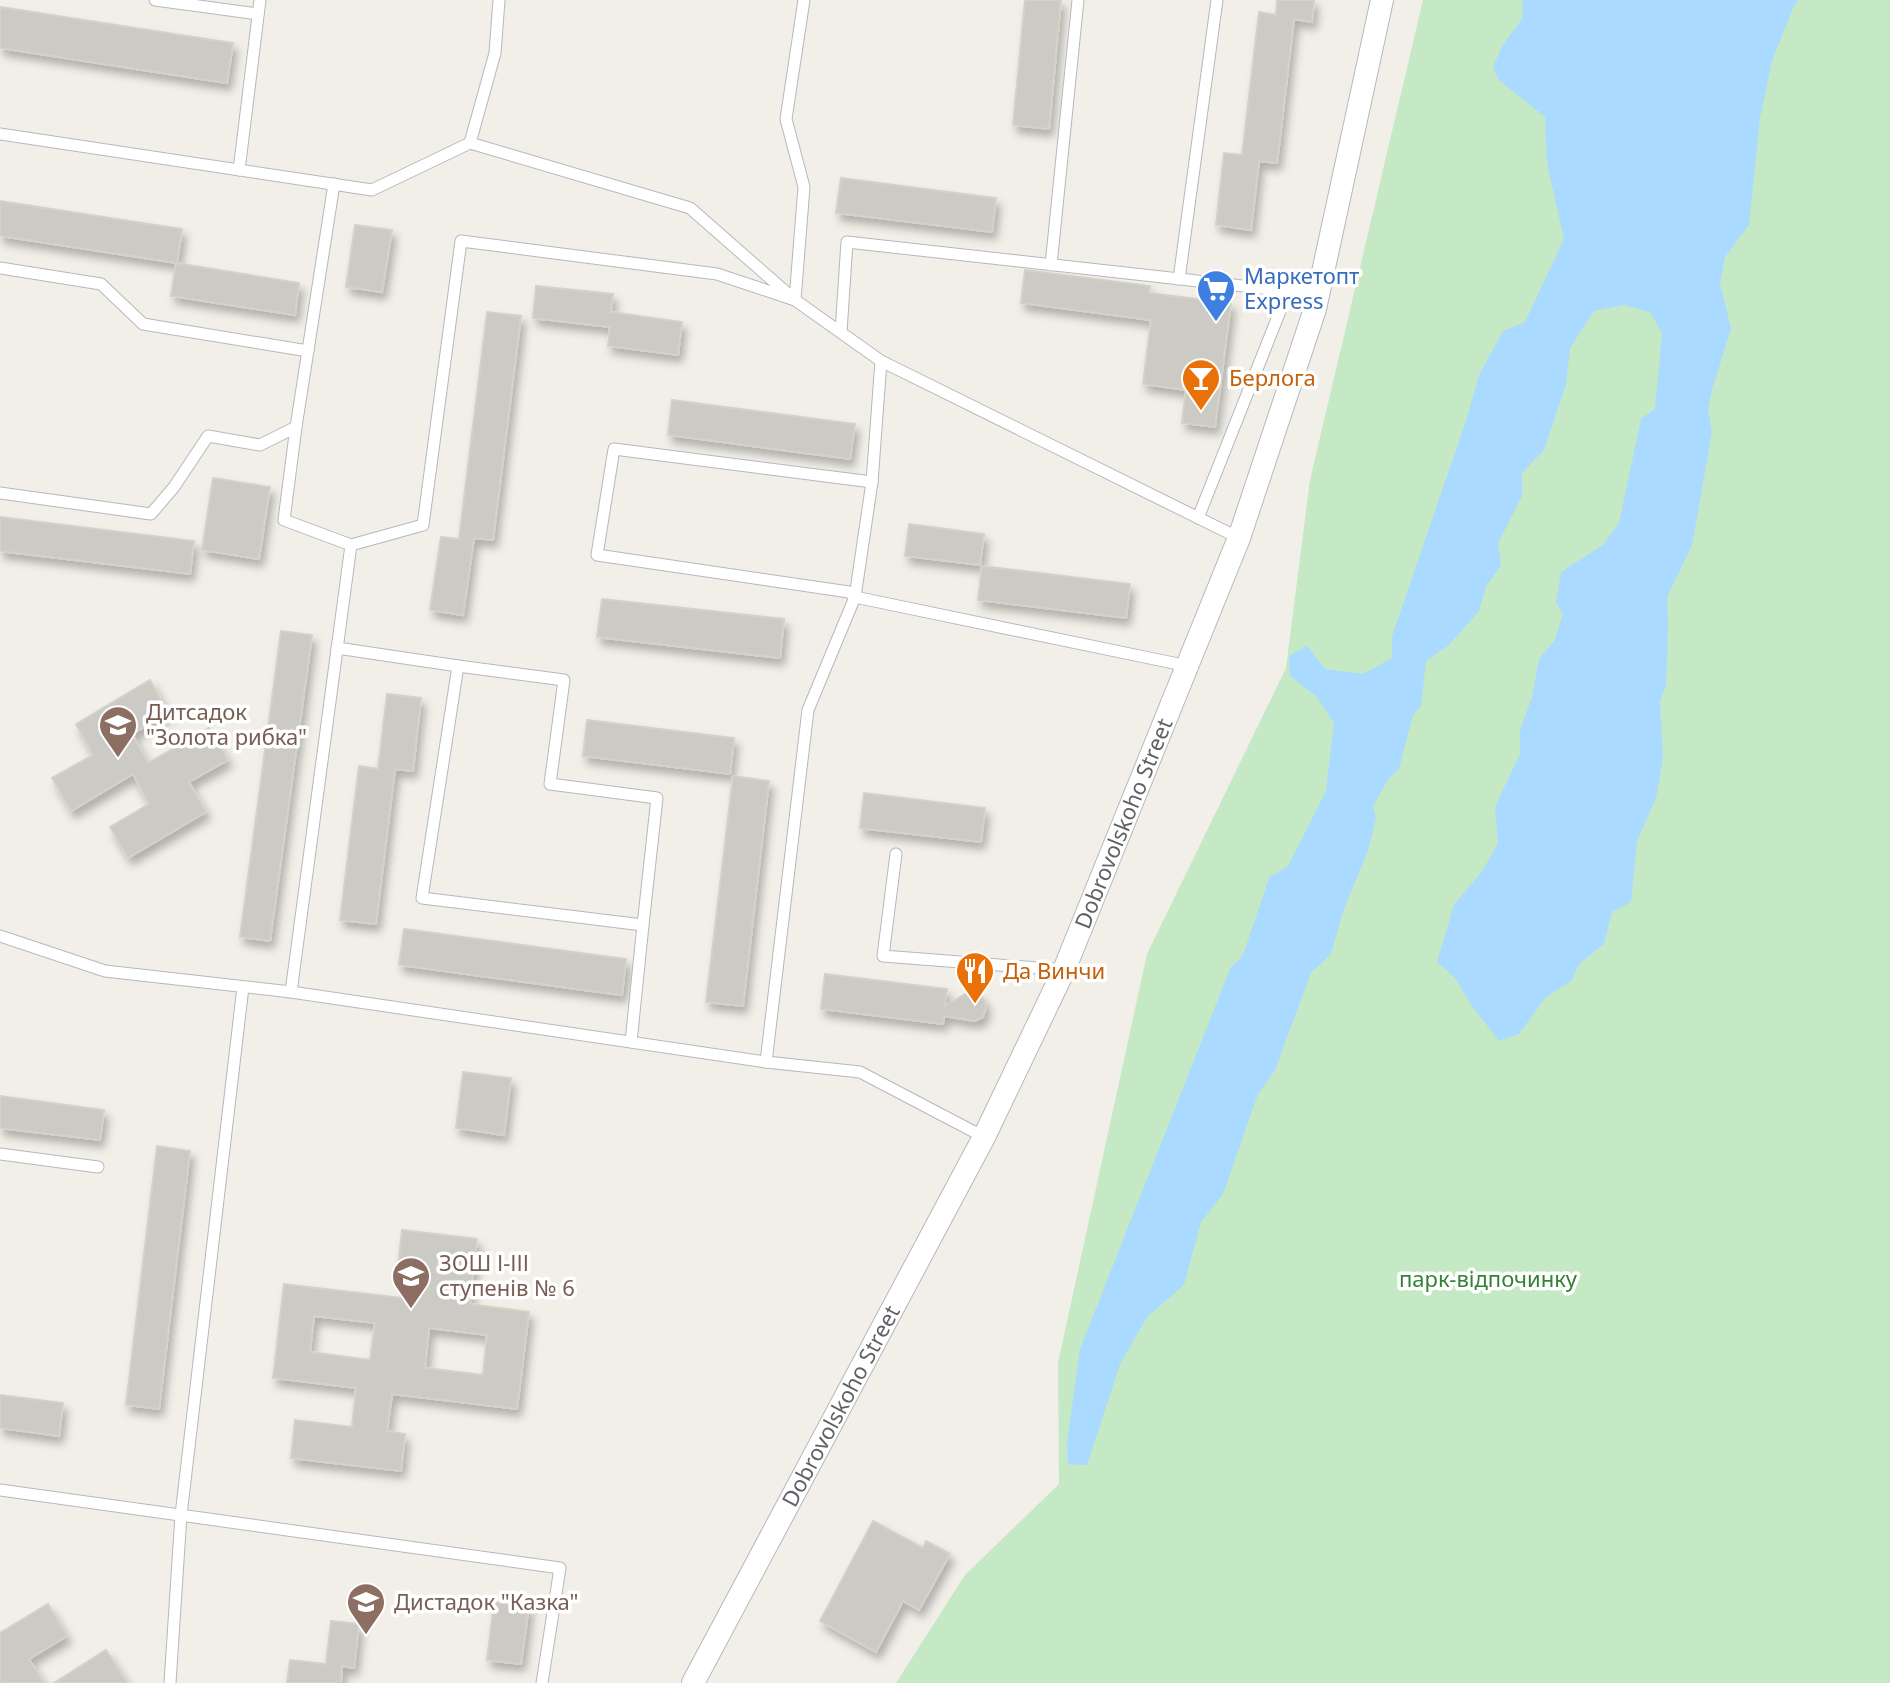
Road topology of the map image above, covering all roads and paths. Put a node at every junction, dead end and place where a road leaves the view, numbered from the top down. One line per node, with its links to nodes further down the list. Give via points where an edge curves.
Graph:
1 (155, 0): 8 (lane)
2 (260, 0): 8 (lane)
3 (499, 0): 10 (lane, via 495,53)
4 (804, 0): 18 (lane, via 786,119 804,187)
5 (1078, 0): 13 (lane)
6 (1217, 0): 15 (lane)
7 (1382, 0): 17 (street, Dobrovolskoho Street)
8 (258, 14): 11 (lane)
9 (0, 134): 11 (lane)
10 (470, 143): 12 (lane, via 372,190); 18 (lane, via 690,208)
11 (239, 170): 12 (lane)
12 (334, 184): 20 (lane)
13 (1051, 265): 15 (lane); 19 (lane, via 847,242)
14 (0, 268): 20 (lane, via 101,284 143,324)
15 (1179, 279): 16 (lane)
16 (1288, 291): 17 (lane); 25 (lane)
17 (1318, 293): 26 (street, Dobrovolskoho Street)
18 (795, 300): 19 (lane); 27 (lane, via 717,274 461,241 423,525)
19 (841, 332): 21 (lane)
20 (308, 351): 22 (lane)
21 (881, 361): 23 (lane); 25 (lane)
22 (296, 427): 24 (lane, via 260,445 208,436 151,514); 27 (lane, via 284,520)
23 (872, 482): 28 (lane); 28 (lane, via 614,449 597,555)
24 (0, 493)
25 (1198, 518): 26 (lane)
26 (1239, 538): 31 (street, Dobrovolskoho Street)
27 (351, 545): 29 (lane)
28 (855, 597): 31 (lane); 39 (lane, via 808,710)
29 (337, 648): 30 (lane); 37 (lane)
30 (458, 666): 33 (lane, via 564,680 550,784 657,798); 33 (lane, via 422,898)
31 (1188, 666): 35 (street, Dobrovolskoho Street)
32 (896, 854): 35 (lane, via 883,956)
33 (643, 925): 38 (lane)
34 (0, 936): 36 (lane, via 105,971)
35 (1064, 970): 40 (street, Dobrovolskoho Street)
36 (243, 987): 37 (lane); 44 (lane)
37 (291, 992): 38 (lane)
38 (631, 1042): 39 (lane)
39 (766, 1062): 40 (lane, via 860,1072)
40 (984, 1137): 47 (street, Dobrovolskoho Street)
41 (0, 1154): 42 (lane)
42 (98, 1167)
43 (0, 1490): 44 (lane)
44 (181, 1515): 45 (lane); 46 (lane, via 560,1568)
45 (170, 1683)
46 (542, 1683)
47 (693, 1683)

